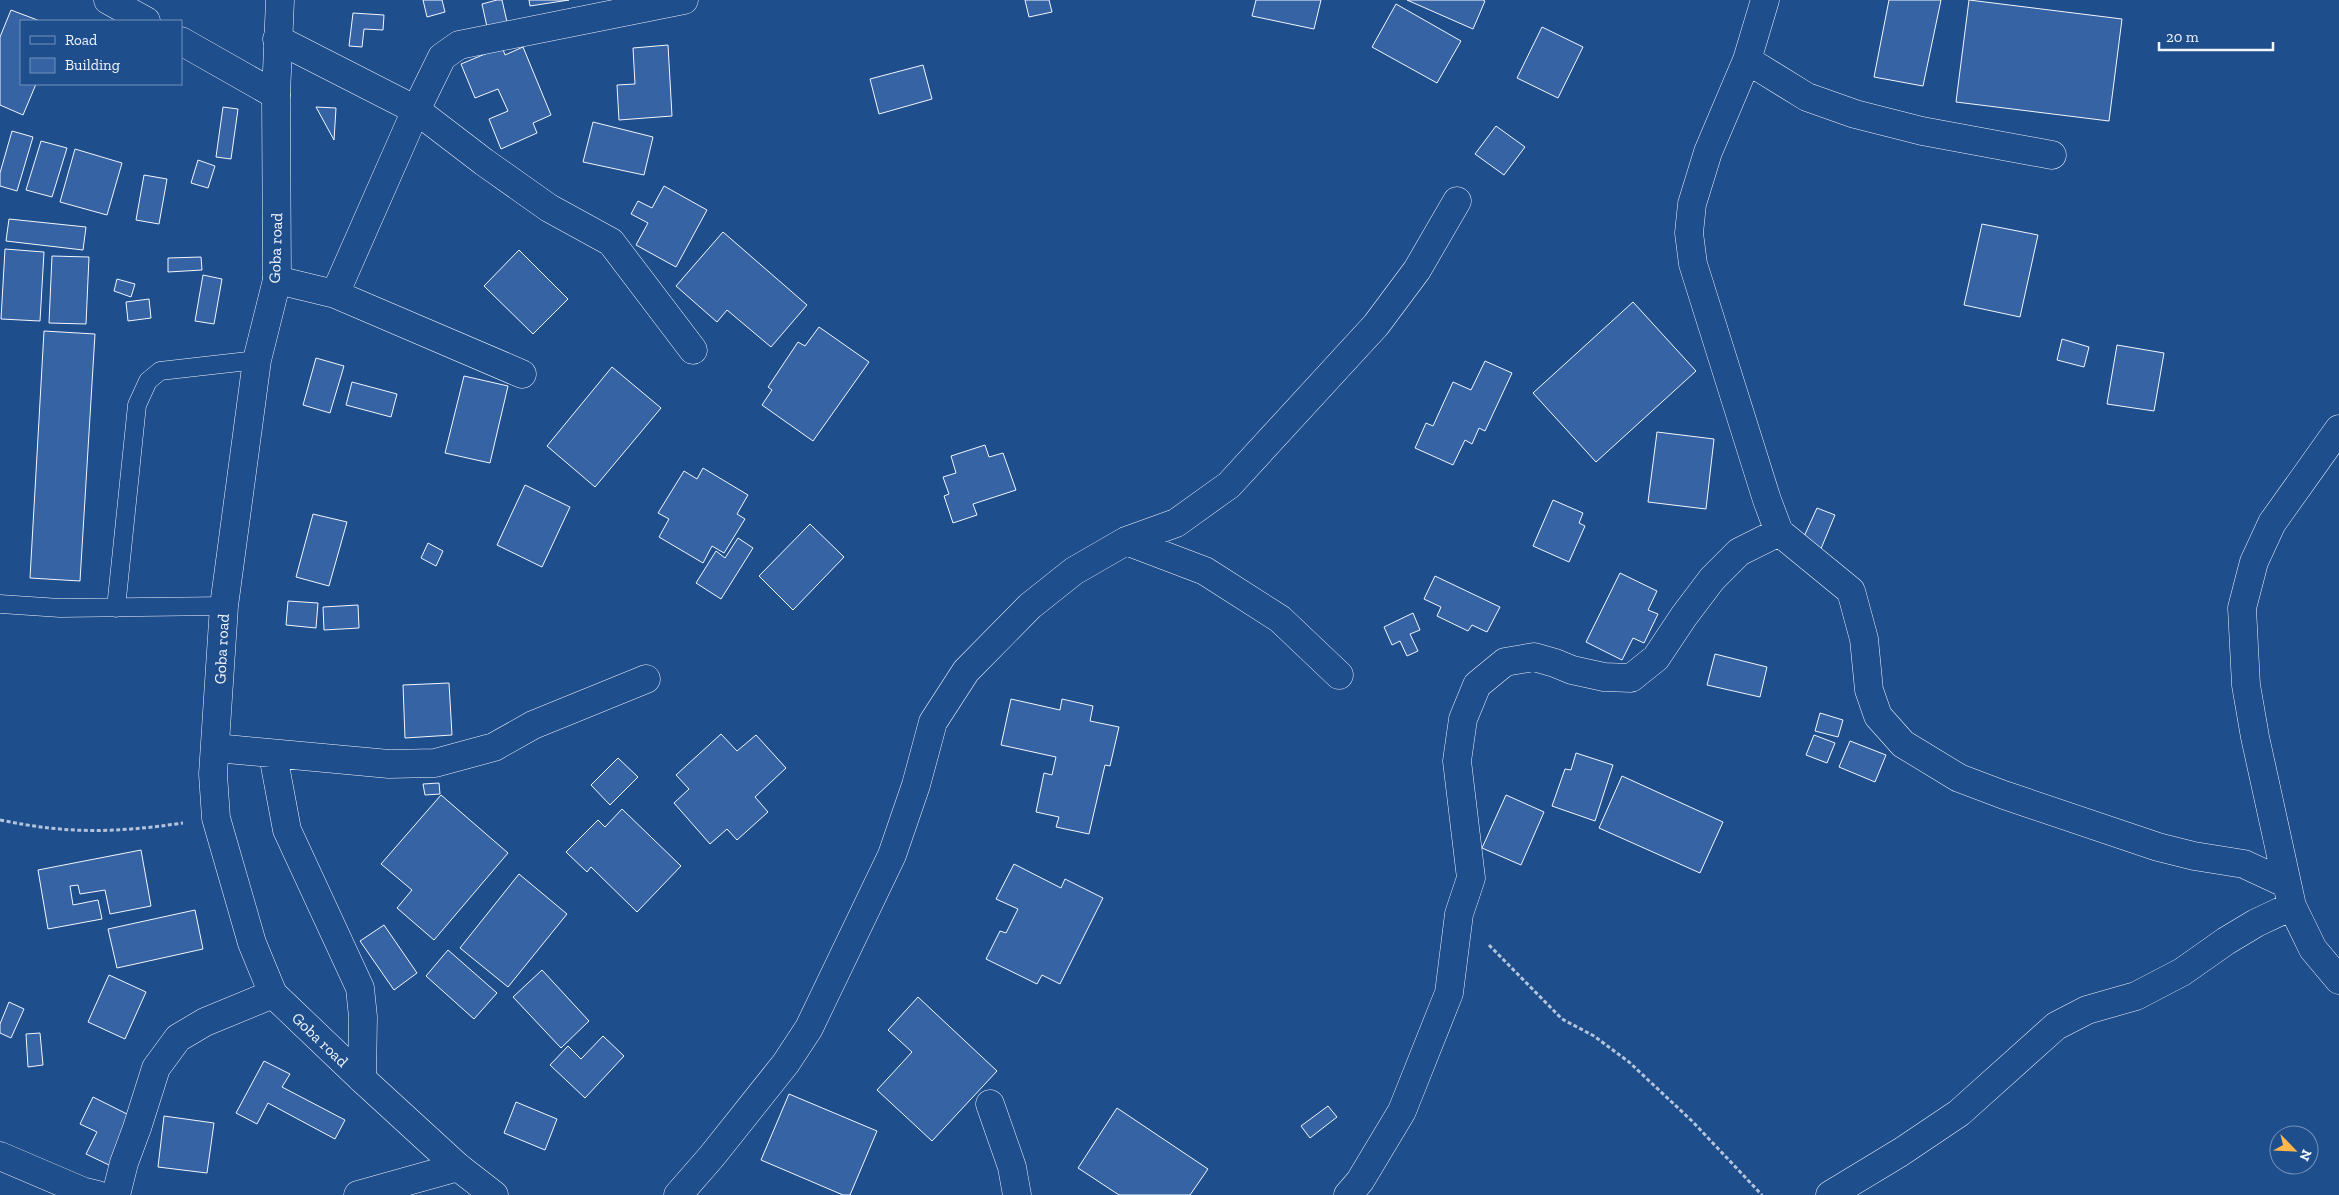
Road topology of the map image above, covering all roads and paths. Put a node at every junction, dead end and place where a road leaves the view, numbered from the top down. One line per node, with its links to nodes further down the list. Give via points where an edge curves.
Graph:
1 (108, 0): 5 (street)
2 (280, 0): 6 (street, Goba road)
3 (684, 0): 10 (street, via 459,45 442,57)
4 (1765, 0): 8 (street)
5 (144, 20)
6 (278, 38): 9 (street, Goba road); 10 (street)
7 (182, 43): 9 (street)
8 (1747, 60): 11 (street, via 1807,97 1854,114 1922,131); 19 (street, via 1706,160 1692,204 1689,233 1693,264)
9 (276, 95): 13 (street, Goba road)
10 (416, 110): 14 (street); 15 (street, via 549,208 611,242)
11 (2052, 155)
12 (1456, 201): 20 (street, via 1417,270 1376,325 1229,485 1176,523)
13 (277, 280): 14 (street); 16 (street, Goba road)
14 (335, 294): 17 (street)
15 (693, 350)
16 (257, 360): 22 (street, Goba road); 23 (lane, via 160,371 148,381 137,404)
17 (522, 374)
18 (2339, 429): 30 (street, via 2272,523 2254,562 2242,608 2248,694 2255,737)
19 (1779, 532): 30 (street, via 1850,591 1864,638 1868,690 1878,716 1903,744 1960,778 2004,795 2158,847 2244,864); 31 (street, via 1740,552 1712,579 1656,658 1631,678 1604,677 1534,658 1505,662 1477,685 1463,719 1457,761 1471,878)
20 (1126, 541): 24 (street, via 1214,576 1280,619); 42 (street, via 1074,571 1030,606 966,671 933,722 892,855 809,1028 786,1063)
21 (0, 604): 23 (lane)
22 (224, 606): 23 (lane); 26 (street, Goba road)
23 (116, 608)
24 (1339, 675)
25 (646, 679): 27 (street, via 533,724 494,747 435,763 389,764)
26 (216, 748): 27 (street); 28 (street, Goba road, via 213,774)
27 (273, 754): 34 (street, via 287,830 360,988)
28 (216, 818): 29 (path, via 118,832 38,828); 33 (street, Goba road, via 252,943)
29 (0, 820)
30 (2289, 895): 32 (street, via 2313,949); 46 (street, via 2256,924 2182,972 2136,996 2087,1010 2056,1026 1959,1113)
31 (1459, 914): 44 (street, via 1449,993 1402,1111 1360,1181); 45 (path, via 1562,1018 1594,1036 1628,1062 1692,1121)
32 (2339, 980)
33 (274, 994): 34 (street, Goba road); 39 (street, via 205,1022 178,1038 156,1068)
34 (362, 1079): 37 (street, Goba road)
35 (990, 1104): 43 (street, via 1012,1167)
36 (0, 1156): 38 (street)
37 (458, 1167): 40 (street); 41 (street, Goba road)
38 (98, 1195)
39 (116, 1195)
40 (358, 1195)
41 (494, 1195)
42 (678, 1195)
43 (1017, 1195)
44 (1348, 1195)
45 (1762, 1195)
46 (1830, 1195)

